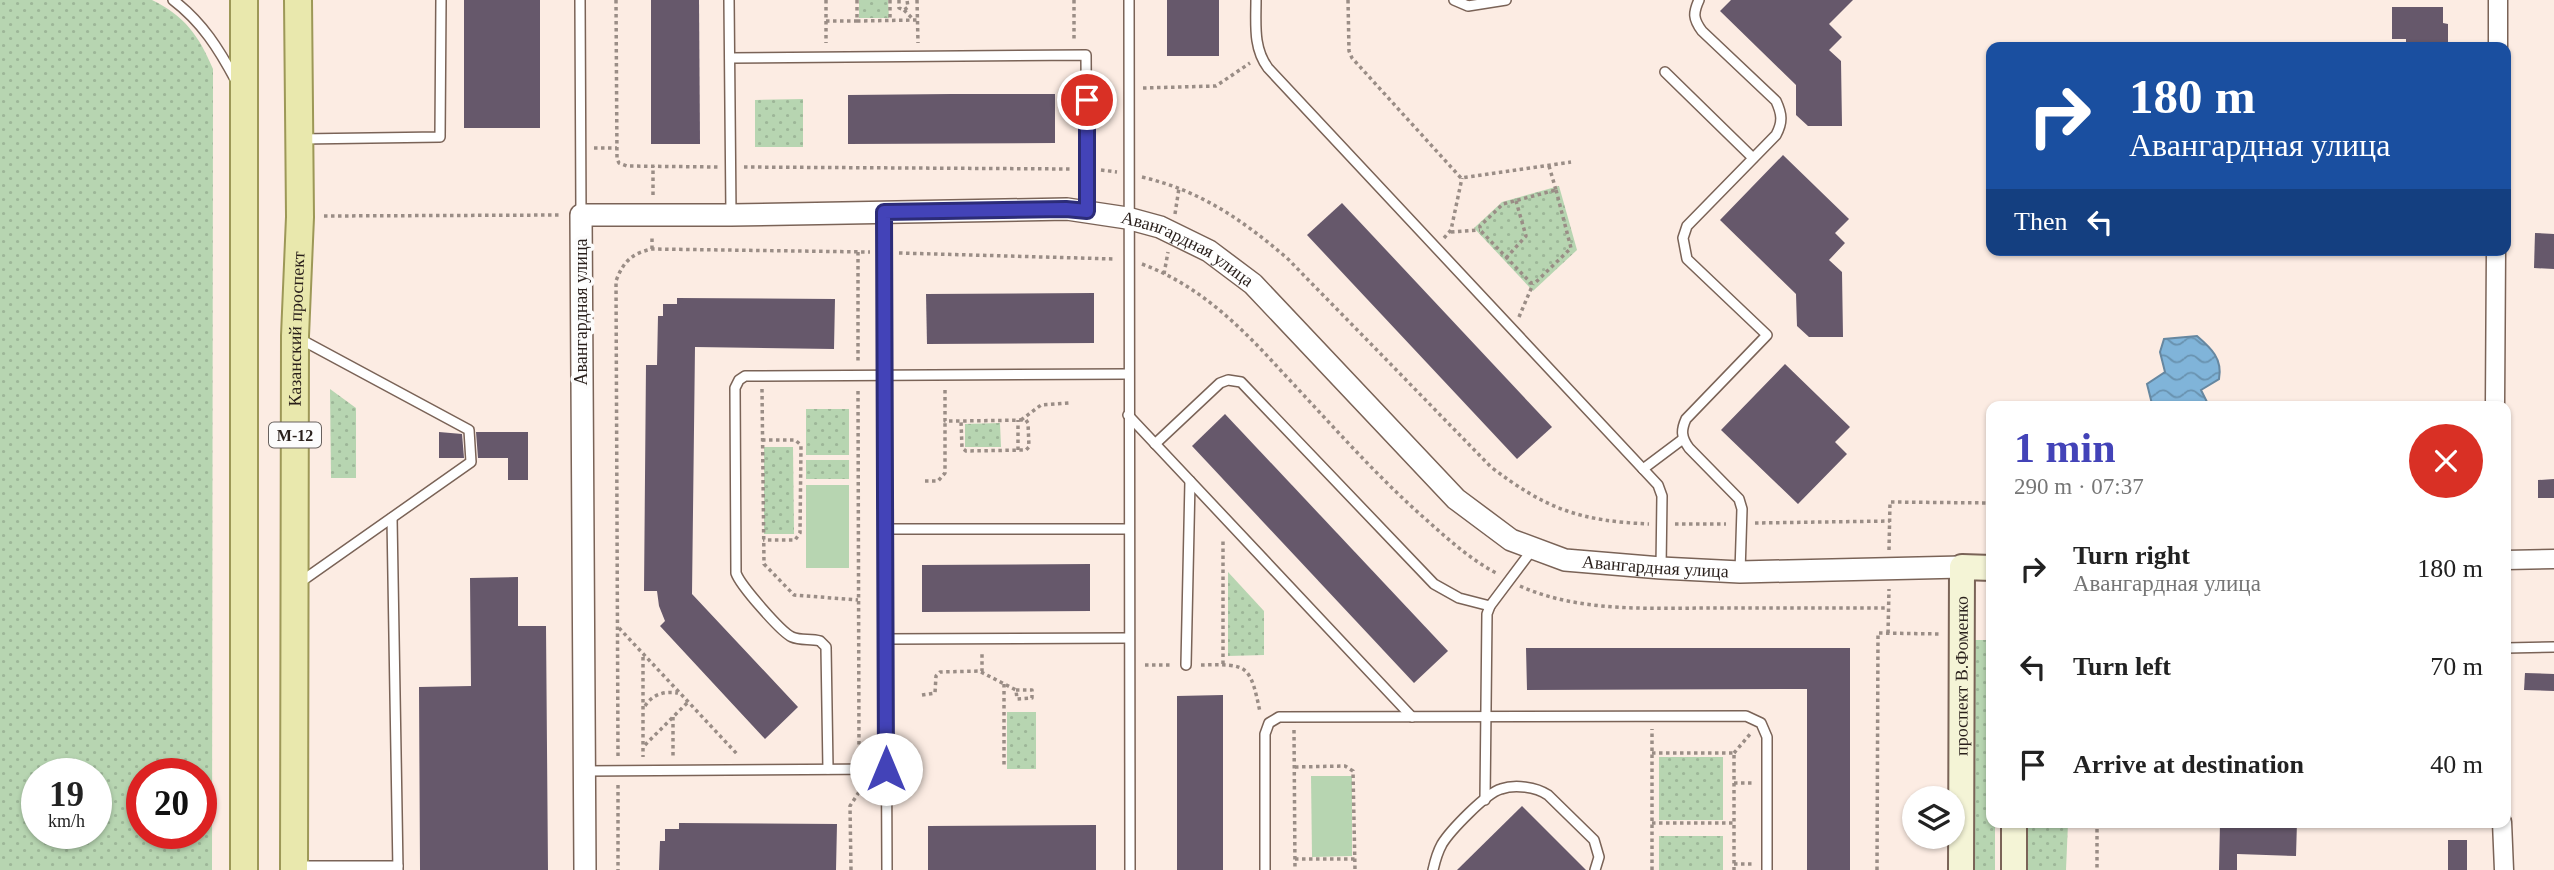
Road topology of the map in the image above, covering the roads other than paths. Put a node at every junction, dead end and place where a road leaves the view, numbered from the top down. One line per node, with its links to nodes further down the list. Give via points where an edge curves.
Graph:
1 (173, 0): 16 (lane, via 202,26)
2 (244, 0): 16 (main road, М-12)
3 (298, 0): 17 (main road, Казанский проспект / М-12)
4 (441, 0): 17 (lane, via 440,137)
5 (580, 0): 21 (lane)
6 (729, 0): 14 (lane)
7 (1129, 0): 23 (lane)
8 (1256, 0): 32 (lane, via 1257,43 1268,68)
9 (1454, 0): 10 (lane, via 1468,6)
10 (1506, 0)
11 (1699, 0): 18 (lane, via 1694,21 1776,101 1781,113 1776,135)
12 (2498, 0): 13 (street)
13 (2498, 42)
14 (730, 58): 19 (lane, via 1086,55); 22 (lane)
15 (1665, 72): 18 (lane)
16 (244, 96): 61 (main road, М-12)
17 (299, 139): 25 (main road, Казанский проспект / М-12)
18 (1753, 158): 30 (lane, via 1688,226 1683,249 1687,259 1768,335 1686,419)
19 (1087, 211): 20 (street, Авангардная улица); 23 (street, Авангардная улица)
20 (884, 212): 22 (street, Авангардная улица); 27 (lane)
21 (580, 215): 22 (street, Авангардная улица); 55 (street, Авангардная улица)
22 (731, 215)
23 (1128, 218): 26 (lane); 37 (street, Авангардная улица, via 1160,227 1209,251 1253,284 1456,499 1511,540)
24 (2496, 256): 28 (street)
25 (295, 336): 34 (lane, via 470,430 471,462); 44 (main road, Казанский проспект / М-12)
26 (1128, 374): 27 (lane); 29 (lane)
27 (885, 375): 35 (lane); 53 (lane, via 746,376 735,388 736,573 787,634 820,641 826,647)
28 (2495, 401)
29 (1128, 415): 31 (lane); 36 (lane)
30 (1683, 439): 32 (lane); 43 (lane, via 1736,494 1742,509)
31 (1155, 444): 33 (lane); 45 (lane, via 1220,383 1241,382 1434,584 1459,598)
32 (1643, 469): 41 (lane, via 1661,491)
33 (1190, 481): 50 (lane); 51 (lane)
34 (392, 518): 44 (lane); 60 (lane)
35 (886, 529): 36 (lane); 47 (lane)
36 (1129, 529): 46 (lane)
37 (1533, 549): 41 (street, Авангардная улица, via 1565,560); 45 (lane)
38 (2554, 559): 39 (street)
39 (2511, 561)
40 (1962, 567): 42 (main road); 43 (street, Авангардная улица); 69 (main road, проспект В.Фоменко)
41 (1661, 568): 43 (street, Авангардная улица)
42 (1986, 568)
43 (1740, 572)
44 (295, 586): 59 (main road, Казанский проспект / М-12)
45 (1490, 606): 52 (lane)
46 (1129, 638): 47 (lane); 64 (lane)
47 (886, 639): 54 (lane)
48 (2554, 647): 49 (lane)
49 (2511, 648)
50 (1186, 665)
51 (1412, 717): 52 (lane); 65 (lane, via 1274,720 1265,734)
52 (1485, 717): 56 (lane); 68 (lane, via 1746,716 1761,723 1767,737)
53 (828, 769): 54 (lane); 55 (lane)
54 (886, 769): 63 (lane)
55 (585, 771): 62 (street, Авангардная улица)
56 (1485, 800): 66 (lane, via 1447,837); 67 (lane, via 1504,787 1543,792 1594,840 1600,857)
57 (2014, 828): 70 (main road)
58 (2501, 828): 71 (street)
59 (294, 868): 60 (lane)
60 (398, 868)
61 (244, 870)
62 (585, 870)
63 (887, 870)
64 (1130, 870)
65 (1265, 870)
66 (1433, 870)
67 (1595, 870)
68 (1767, 870)
69 (1961, 870)
70 (2014, 870)
71 (2504, 870)

